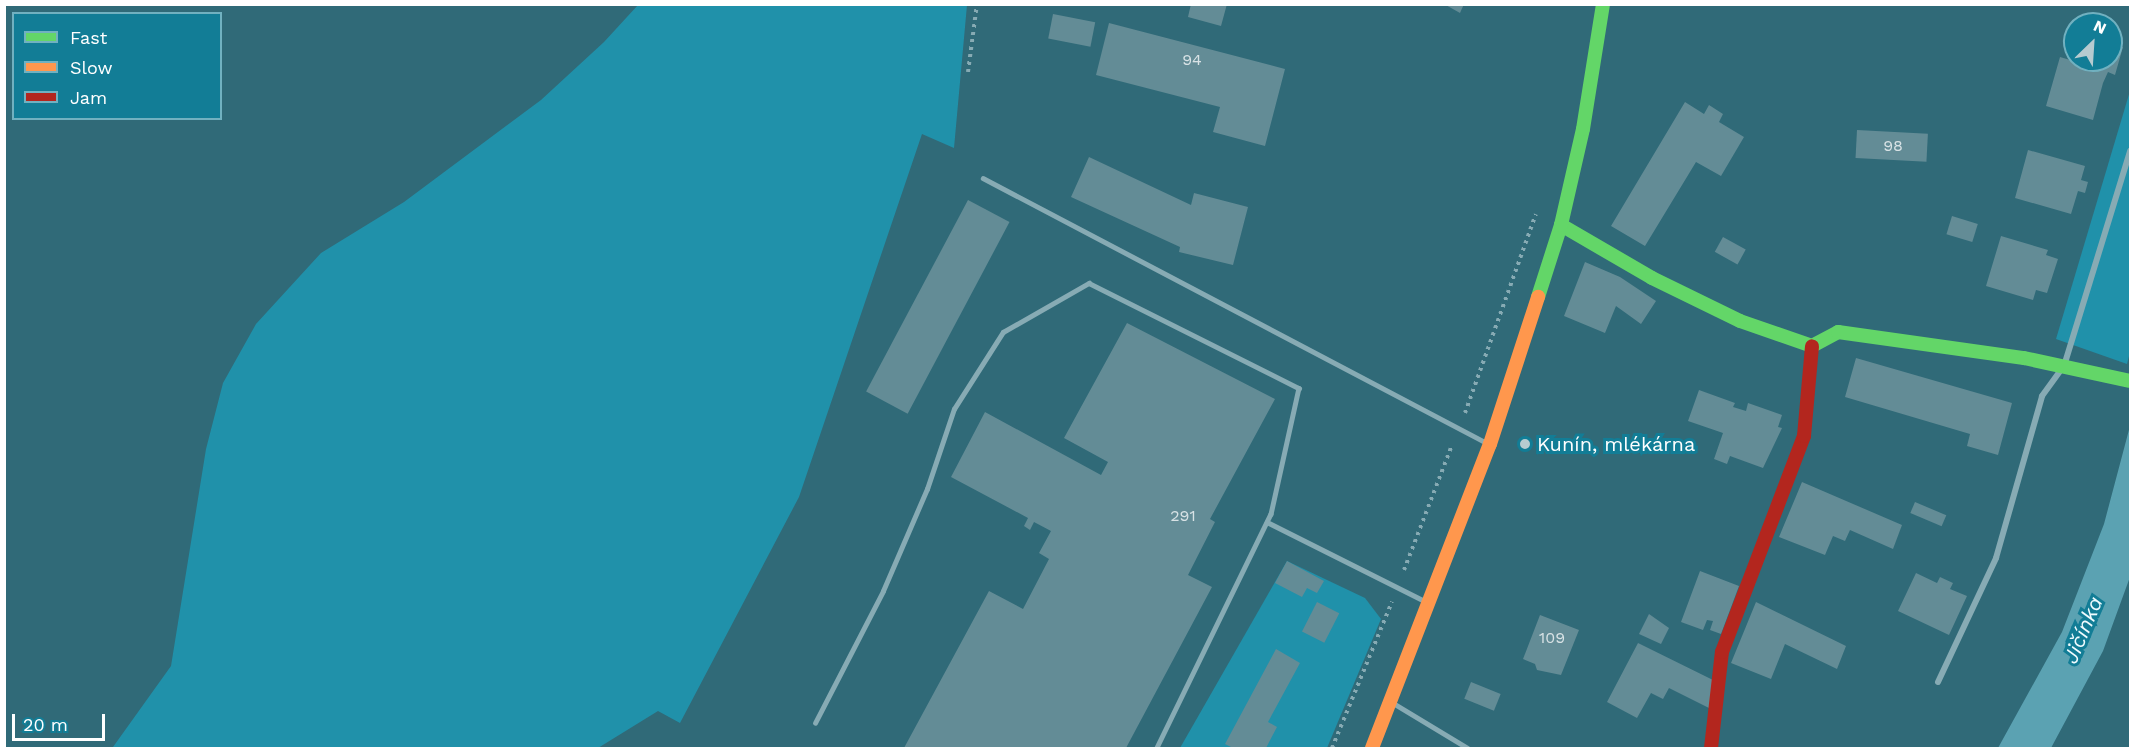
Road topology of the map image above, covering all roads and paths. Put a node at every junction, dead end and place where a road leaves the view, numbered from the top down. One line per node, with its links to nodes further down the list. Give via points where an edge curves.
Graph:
1 (976, 4): 3 (path)
2 (1603, 4): 7 (street, via 1583,129)
3 (968, 72)
4 (2130, 151): 9 (street)
5 (983, 178): 11 (lane)
6 (1539, 208): 11 (path, via 1525,235)
7 (1561, 225): 8 (street, via 1652,279 1740,321); 12 (street)
8 (1812, 346): 9 (street, via 1838,333); 23 (street, via 1804,436 1722,652)
9 (2064, 366): 10 (street); 16 (street, via 2042,396 1996,558)
10 (2130, 381)
11 (1459, 428): 12 (lane); 14 (path)
12 (1490, 444): 15 (street)
13 (1267, 522): 14 (lane); 18 (lane, via 1299,388 1089,283 1003,332 954,409 927,489 892,571); 19 (lane)
14 (1398, 587): 15 (lane); 20 (path)
15 (1430, 603): 17 (street)
16 (1938, 682)
17 (1390, 702): 21 (street); 22 (lane)
18 (815, 723)
19 (1157, 748)
20 (1332, 748)
21 (1372, 748)
22 (1468, 748)
23 (1711, 748)

